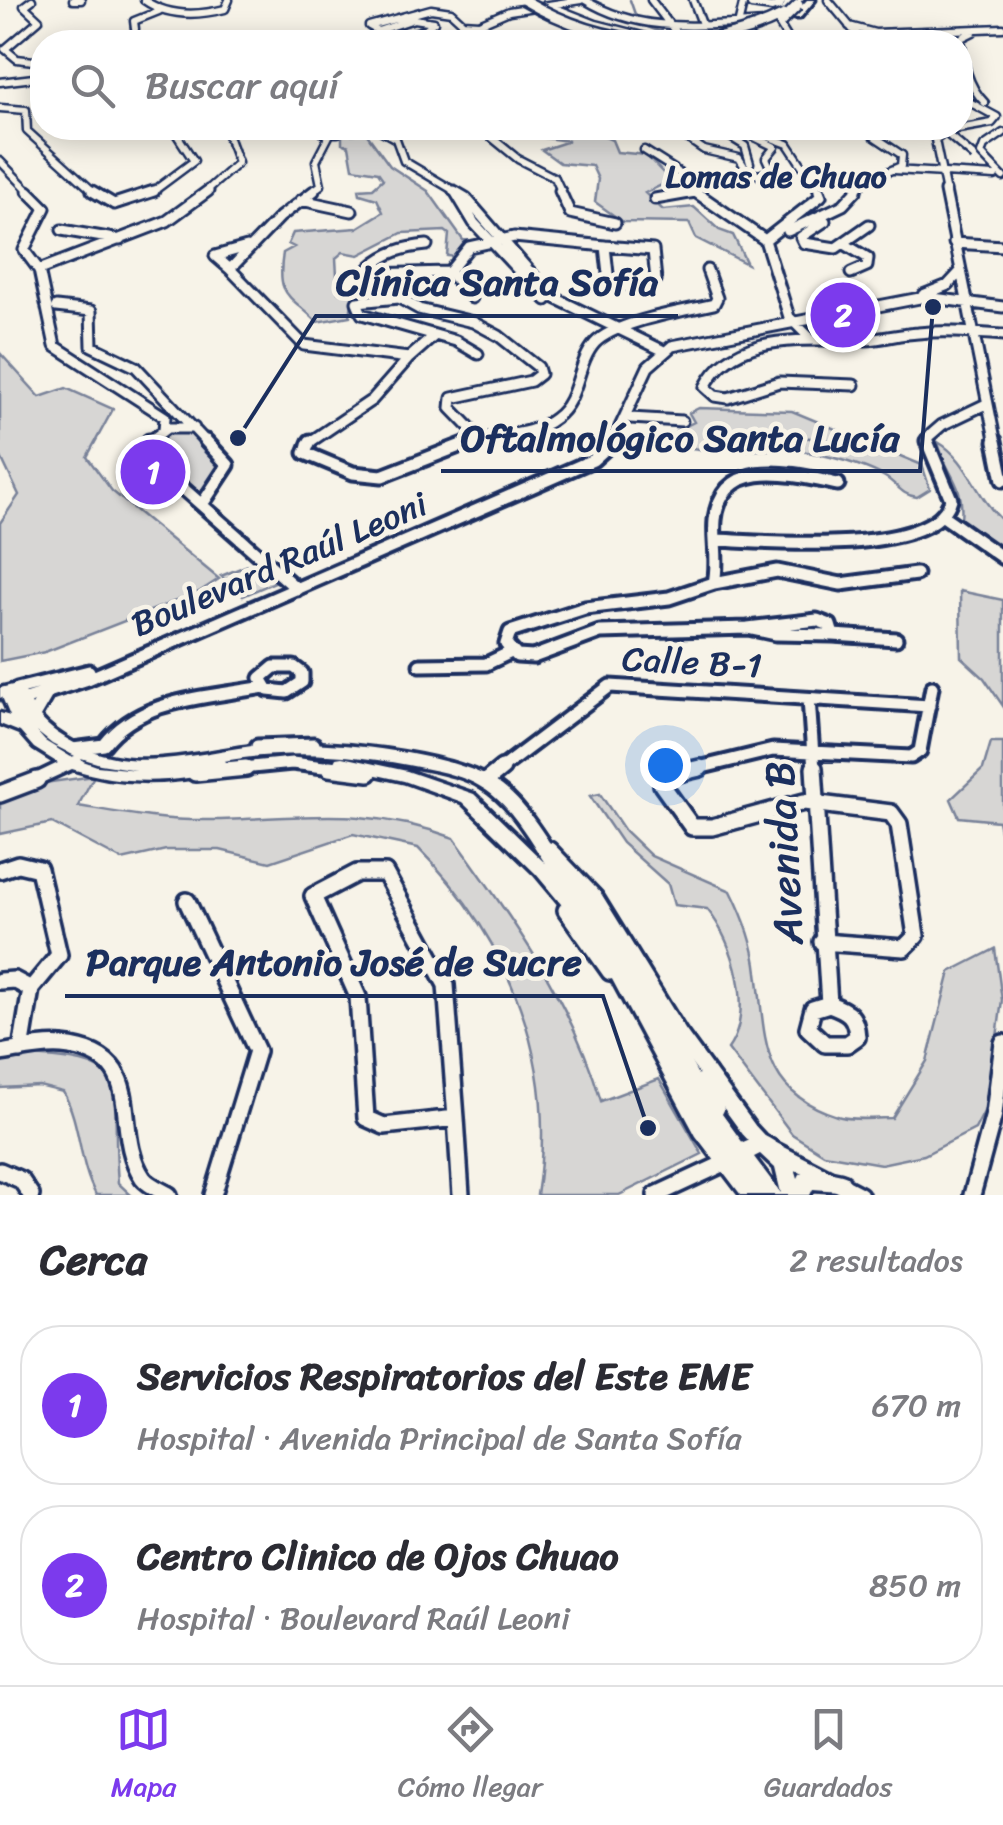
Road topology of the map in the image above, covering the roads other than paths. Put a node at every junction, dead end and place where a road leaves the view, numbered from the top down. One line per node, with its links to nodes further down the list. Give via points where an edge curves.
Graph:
1 (32, 0): 42 (street, via 24,6 39,20)
2 (145, 0): 3 (street); 15 (street)
3 (156, 0)
4 (229, 0): 16 (street)
5 (517, 0): 29 (highway, bridge, via 538,20); 30 (highway, bridge)
6 (534, 0): 14 (street)
7 (583, 0): 14 (street); 20 (street, via 611,17)
8 (651, 0): 20 (street)
9 (693, 0): 21 (street)
10 (812, 0): 37 (highway, bridge, via 792,21)
11 (826, 0): 23 (street)
12 (791, 1): 13 (street, via 772,8); 18 (highway, bridge); 36 (highway, bridge, via 786,19)
13 (748, 2): 19 (street)
14 (544, 4): 22 (street); 26 (street, via 479,24 431,9 368,27)
15 (159, 11): 16 (street); 24 (street, via 134,21)
16 (219, 11): 17 (street)
17 (226, 17)
18 (775, 21): 19 (street, bridge); 35 (highway, bridge); 38 (street)
19 (743, 23): 21 (street); 34 (street)
20 (670, 24): 21 (street); 33 (street, bridge)
21 (702, 24)
22 (604, 26): 31 (street); 32 (street)
23 (849, 26): 39 (street); 40 (street)
24 (134, 29)
25 (1003, 29): 41 (street)
26 (376, 30)
27 (381, 30): 28 (street, via 414,19 434,22)
28 (424, 30)
29 (575, 30)
30 (589, 30)
31 (595, 30)
32 (618, 30)
33 (674, 30)
34 (746, 30)
35 (750, 30)
36 (764, 30)
37 (766, 30)
38 (781, 30)
39 (852, 30)
40 (860, 30)
41 (973, 31)
42 (2, 49): 43 (street)
43 (30, 61)
44 (30, 78): 45 (street)
45 (0, 82)
46 (973, 89): 49 (street)
47 (973, 102): 50 (street, via 996,116)
48 (3, 108): 52 (street, via 26,110)
49 (1003, 118)
50 (977, 126): 51 (street); 53 (street)
51 (973, 127)
52 (30, 134)
53 (1002, 134): 74 (street, via 981,154)
54 (37, 140): 55 (street, via 113,204 138,200 192,162)
55 (182, 140)
56 (232, 140): 84 (street, via 236,168 167,221)
57 (328, 140): 79 (street, via 316,160 322,184)
58 (396, 140): 77 (street, via 404,160)
59 (495, 140): 81 (street, via 555,178 570,213)
60 (689, 140): 73 (street, via 740,158 748,172)
61 (735, 140): 73 (street)
62 (761, 140): 73 (street, via 775,146 766,158 772,171)
63 (777, 140): 87 (street, via 788,144 790,159 821,196)
64 (880, 140): 71 (street, via 902,155)
65 (931, 140): 68 (street)
66 (937, 140): 68 (street)
67 (954, 140): 74 (street, bridge)
68 (936, 149): 72 (street)
69 (644, 150): 76 (street, via 678,171)
70 (0, 161): 94 (street, via 46,210 24,250)
71 (893, 170): 72 (street); 75 (street)
72 (939, 172): 74 (street); 90 (street)
73 (758, 174)
74 (1000, 178)
75 (857, 188): 87 (street, via 843,205); 88 (street, via 850,206 801,237 823,250)
76 (695, 192): 78 (street); 87 (street)
77 (456, 193): 85 (street); 86 (street)
78 (655, 199)
79 (301, 200): 80 (street); 91 (street)
80 (352, 210)
81 (615, 223)
82 (869, 225): 88 (street)
83 (62, 230): 84 (street)
84 (120, 240): 94 (street)
85 (501, 240): 86 (street); 92 (street, via 532,236); 108 (street, via 551,296)
86 (490, 242): 97 (street, via 469,247); 108 (street, via 546,300)
87 (767, 243): 107 (street)
88 (843, 243): 99 (street, via 868,258 867,266)
89 (426, 245): 100 (street, via 392,251)
90 (954, 245): 93 (street); 98 (street)
91 (250, 246): 95 (street); 95 (street, via 215,256)
92 (606, 246): 92 (street, via 609,284 638,287 656,280 653,250)
93 (1003, 247)
94 (43, 269): 106 (street)
95 (230, 269): 119 (street, via 304,345)
96 (707, 270): 108 (street, via 716,298 710,306)
97 (449, 272): 100 (street); 103 (street)
98 (961, 272): 102 (street); 104 (street)
99 (851, 273)
100 (369, 274): 101 (street)
101 (368, 288)
102 (920, 297): 104 (street); 107 (street)
103 (472, 298)
104 (967, 305): 105 (street); 109 (street)
105 (1003, 308)
106 (52, 310): 115 (street, via 91,311); 116 (street)
107 (792, 320): 112 (street); 114 (street); 117 (street)
108 (619, 330): 113 (street); 131 (street, via 592,346 576,391 556,418 533,430)
109 (972, 333): 110 (street); 112 (street); 123 (street)
110 (1003, 335)
111 (434, 336): 118 (street, via 464,342); 119 (street); 131 (street, via 362,314 356,302 399,298 416,311 470,320 538,368 531,381 452,398 451,408)
112 (809, 336): 121 (street, via 738,354 708,378 706,390 728,398 779,382)
113 (643, 341): 114 (street); 117 (street)
114 (674, 341): 117 (street)
115 (94, 346): 116 (street); 120 (street); 122 (street, via 136,367)
116 (56, 347): 120 (street)
117 (659, 349): 127 (street, Boulevard Raúl Leoni); 141 (street, Boulevard Raúl Leoni, via 642,365 618,429 595,452)
118 (478, 354)
119 (410, 358): 131 (street, via 372,400 310,440 305,453 382,476)
120 (74, 360): 124 (street)
121 (854, 385)
122 (168, 401): 124 (street); 129 (street)
123 (986, 404): 125 (street); 126 (street)
124 (149, 407): 130 (street, via 166,418)
125 (972, 412): 126 (street); 136 (street, via 936,428 926,442 951,497)
126 (989, 417): 132 (street)
127 (630, 418): 128 (street); 141 (street, Boulevard Raúl Leoni, via 617,442 593,460)
128 (682, 421)
129 (194, 428): 130 (street); 135 (street, via 228,465)
130 (164, 430): 135 (street, via 144,454)
131 (480, 438)
132 (999, 455): 133 (street)
133 (1003, 480)
134 (838, 484): 137 (street, via 770,472 739,477 718,507)
135 (198, 500): 141 (street)
136 (943, 516): 137 (street, via 867,542); 138 (street)
137 (718, 540): 140 (street)
138 (1003, 558)
139 (916, 574): 140 (street, via 841,584 786,570)
140 (714, 583): 143 (street, via 683,596 599,604 532,622 510,632)
141 (299, 584): 147 (street, Boulevard Raúl Leoni); 148 (street, Boulevard Raúl Leoni)
142 (896, 639): 143 (street, via 748,628 607,631 542,656)
143 (510, 652): 144 (street, via 486,664)
144 (420, 666)
145 (264, 687): 153 (street, via 146,709)
146 (932, 687): 150 (street)
147 (47, 693): 148 (street, Boulevard Raúl Leoni); 152 (main road)
148 (9, 697): 152 (main road)
149 (808, 699): 150 (street, Calle B-1); 155 (street, Avenida B); 162 (street, Calle B-1, via 610,686)
150 (929, 706): 155 (street, via 920,751 911,757)
151 (0, 718): 152 (main road)
152 (28, 724): 154 (main road); 156 (main road)
153 (116, 731): 156 (street, via 98,747); 157 (street, via 114,746)
154 (46, 747): 156 (main road); 161 (main road, via 51,764)
155 (815, 754): 164 (street, Avenida B); 164 (street, via 774,750 670,775 662,784 692,827)
156 (71, 756): 157 (main road); 159 (main road, via 143,771); 160 (main road); 161 (main road)
157 (126, 763): 159 (main road)
158 (379, 764): 159 (main road, via 275,756); 162 (main road); 162 (main road)
159 (180, 768): 160 (main road, via 170,778)
160 (110, 772): 161 (main road)
161 (38, 780): 163 (street)
162 (470, 790): 165 (main road, via 492,795); 182 (main road, via 596,935 703,1130)
163 (0, 794)
164 (815, 803): 169 (street, Avenida B); 169 (street, via 880,809 900,824 916,936 904,948)
165 (546, 848): 168 (street); 170 (main road)
166 (0, 870): 172 (street, via 18,864 39,869 59,955)
167 (187, 901): 187 (street, via 256,1051)
168 (621, 933): 170 (main road); 178 (street)
169 (822, 942): 173 (street, Avenida B)
170 (627, 960): 174 (main road)
171 (0, 982): 172 (street, via 14,980)
172 (31, 989): 176 (street)
173 (829, 1004)
174 (664, 1032): 180 (main road); 182 (main road, via 663,1041)
175 (1003, 1044): 194 (street, via 994,1114)
176 (21, 1050): 177 (street); 186 (street, via 82,1050 111,1063 128,1094 128,1148 136,1175)
177 (0, 1053)
178 (707, 1075): 180 (main road); 181 (street)
179 (456, 1118): 179 (street, via 446,985 390,878 367,870 322,887 314,904 358,996 366,1118 384,1126); 188 (street)
180 (718, 1125): 182 (main road)
181 (762, 1144): 182 (main road); 184 (street); 192 (main road, via 784,1162)
182 (733, 1158): 189 (street); 190 (main road); 191 (main road)
183 (0, 1171): 185 (street, via 22,1180)
184 (840, 1182): 192 (main road, via 807,1180); 193 (street)
185 (31, 1195)
186 (169, 1195)
187 (212, 1195)
188 (461, 1195)
189 (656, 1195)
190 (753, 1195)
191 (772, 1195)
192 (795, 1195)
193 (860, 1195)
194 (972, 1195)

